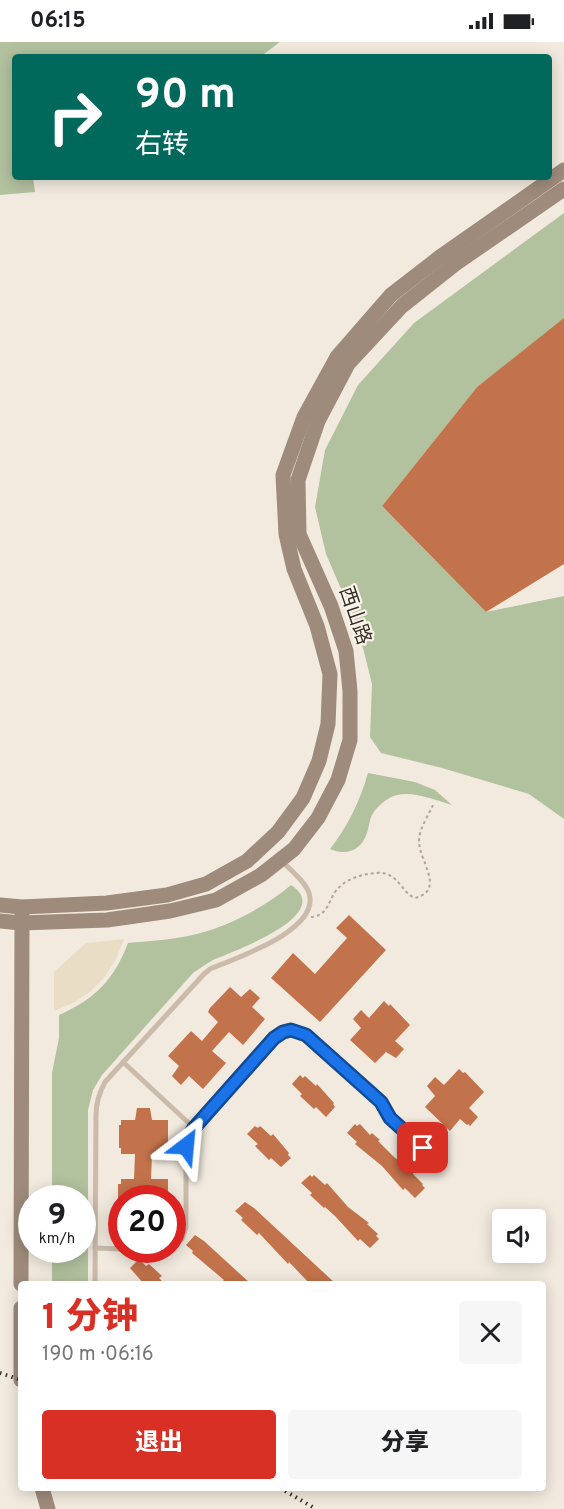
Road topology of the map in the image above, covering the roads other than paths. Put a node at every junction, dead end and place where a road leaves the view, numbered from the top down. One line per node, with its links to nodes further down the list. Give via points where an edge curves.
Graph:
1 (550, 180): 5 (main road, 西山路, via 391,295 337,357 304,417 283,475 286,534 330,674 328,724 319,761 303,798 278,832 247,861 206,884 167,895 107,903)
2 (564, 189): 3 (main road, 西山路, via 455,264 402,306 348,364 318,421 298,480 299,534 346,651 350,740 338,780 318,818)
3 (281, 860): 7 (main road, 西山路, via 216,900 107,920); 8 (lane, via 309,892 305,917 278,938 210,969)
4 (0, 906): 5 (main road, 西山路)
5 (22, 907): 7 (main road)
6 (0, 921): 7 (main road, 西山路)
7 (21, 923): 14 (main road)
8 (123, 1062): 9 (lane); 11 (lane, via 105,1082 96,1105)
9 (194, 1128): 10 (lane, via 274,1038 296,1030 381,1102 390,1118); 12 (lane, via 187,1139)
10 (440, 1164)
11 (95, 1185)
12 (186, 1185)
13 (95, 1263): 15 (lane)
14 (21, 1281)
15 (95, 1281)
16 (43, 1491): 17 (main road)
17 (48, 1509)

